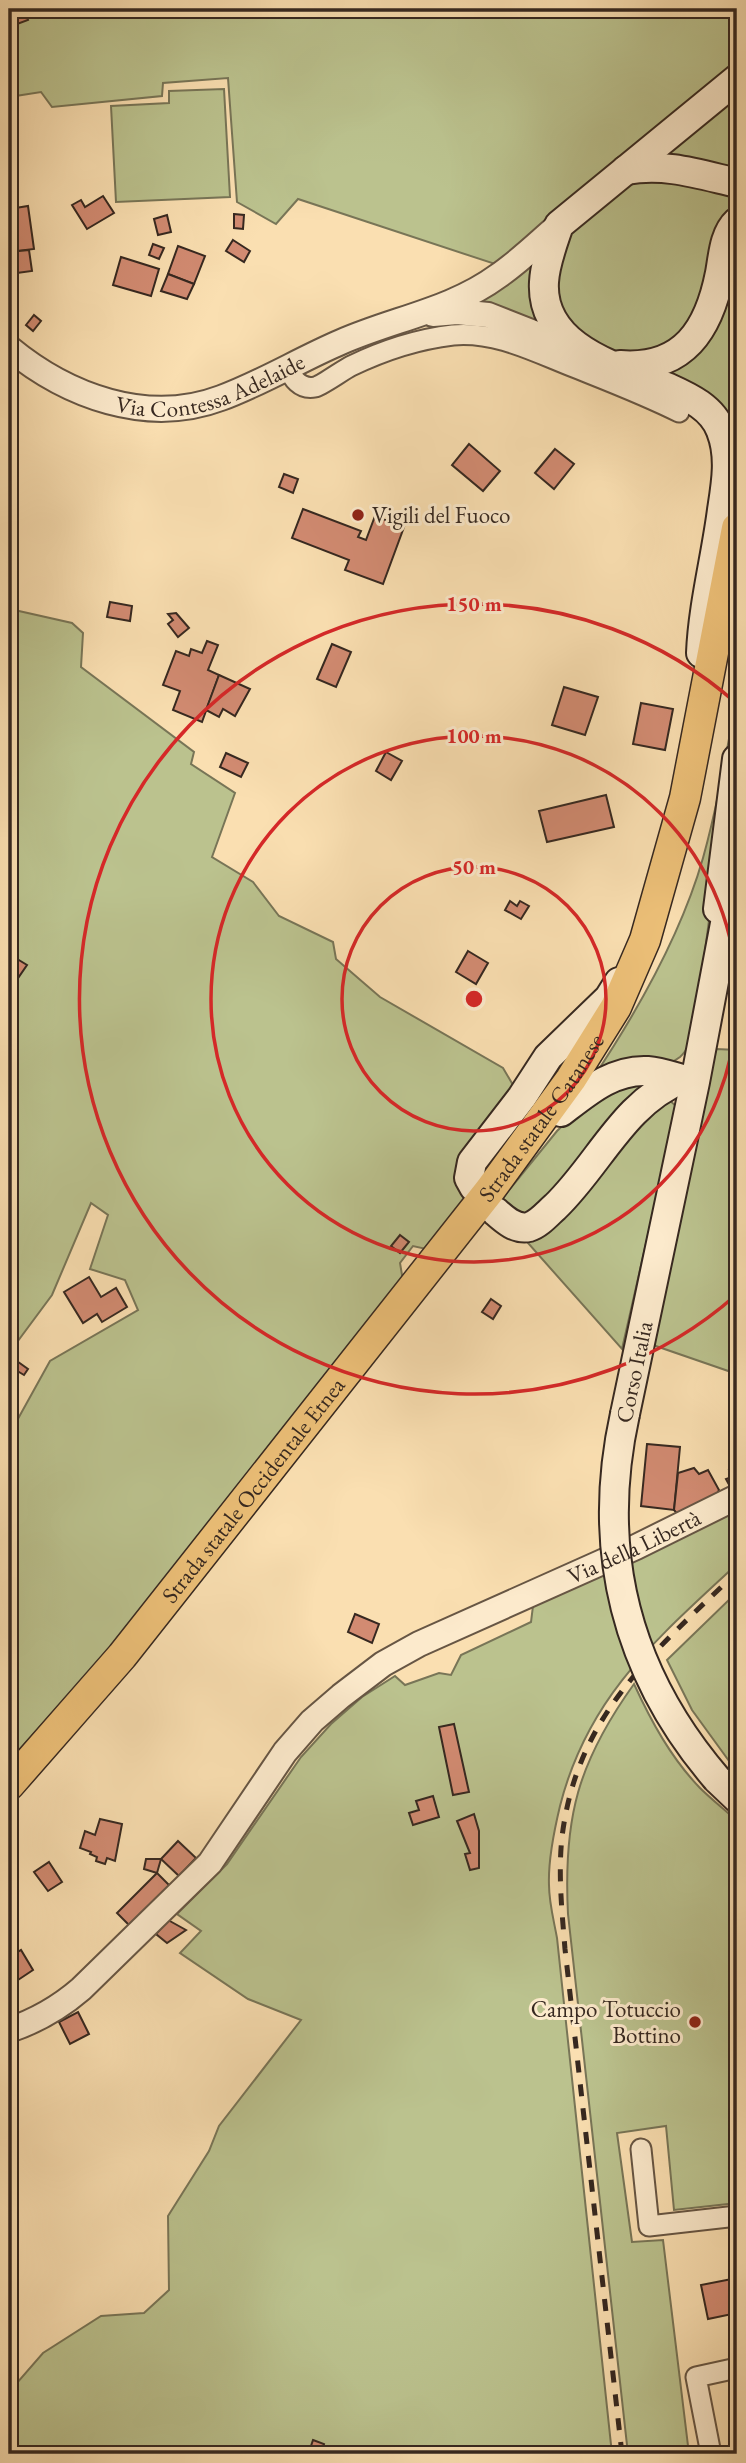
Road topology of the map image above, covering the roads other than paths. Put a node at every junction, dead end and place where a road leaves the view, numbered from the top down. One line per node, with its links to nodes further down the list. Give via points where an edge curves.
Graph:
1 (737, 79): 2 (main road)
2 (626, 170): 3 (main road, via 650,166); 5 (main road)
3 (737, 183)
4 (737, 222): 8 (main road, via 726,242 715,301 693,339 654,363 632,366)
5 (559, 225): 6 (street, via 497,277); 8 (main road, via 544,283 546,301 565,338)
6 (418, 315): 8 (street, via 488,315); 9 (street, Via Contessa Adelaide, via 343,341)
7 (9, 348): 9 (street, Via Contessa Adelaide, via 75,390 146,409 194,406)
8 (602, 360): 13 (main road, via 685,395 703,406 721,429 726,481 701,639)
9 (288, 367): 10 (street, via 295,381 316,387 374,355 453,335 479,335 510,342)
10 (679, 412)
11 (737, 528): 13 (main road, Strada statale Catanese)
12 (737, 630): 20 (main road, Strada statale Catanese, via 699,822 678,895 630,1004)
13 (698, 725): 21 (main road, Strada statale Catanese, via 685,798 645,940 617,1007)
14 (737, 759): 18 (main road)
15 (737, 858): 17 (street)
16 (737, 885): 17 (main road, Corso Italia)
17 (726, 918): 18 (main road, Corso Italia)
18 (709, 1008): 19 (main road, Corso Italia)
19 (688, 1081): 20 (main road, via 649,1071 625,1073 604,1081); 21 (main road, via 660,1089 646,1099 574,1189 530,1227 507,1222); 24 (main road, Corso Italia, bridge, via 615,1473 616,1563 638,1651 654,1688 680,1731)
20 (561, 1112): 21 (main road, Strada statale Catanese)
21 (487, 1196): 23 (main road, Strada statale Occidentale Etnea, via 122,1656)
22 (737, 1497): 25 (street, Via della Libertà, via 383,1664 312,1721 285,1752 210,1863 65,2004)
23 (9, 1785)
24 (737, 1798)
25 (9, 2030)
26 (641, 2149): 27 (street, via 649,2226)
27 (737, 2216)
28 (737, 2368): 29 (street, via 696,2377)
29 (711, 2454)

